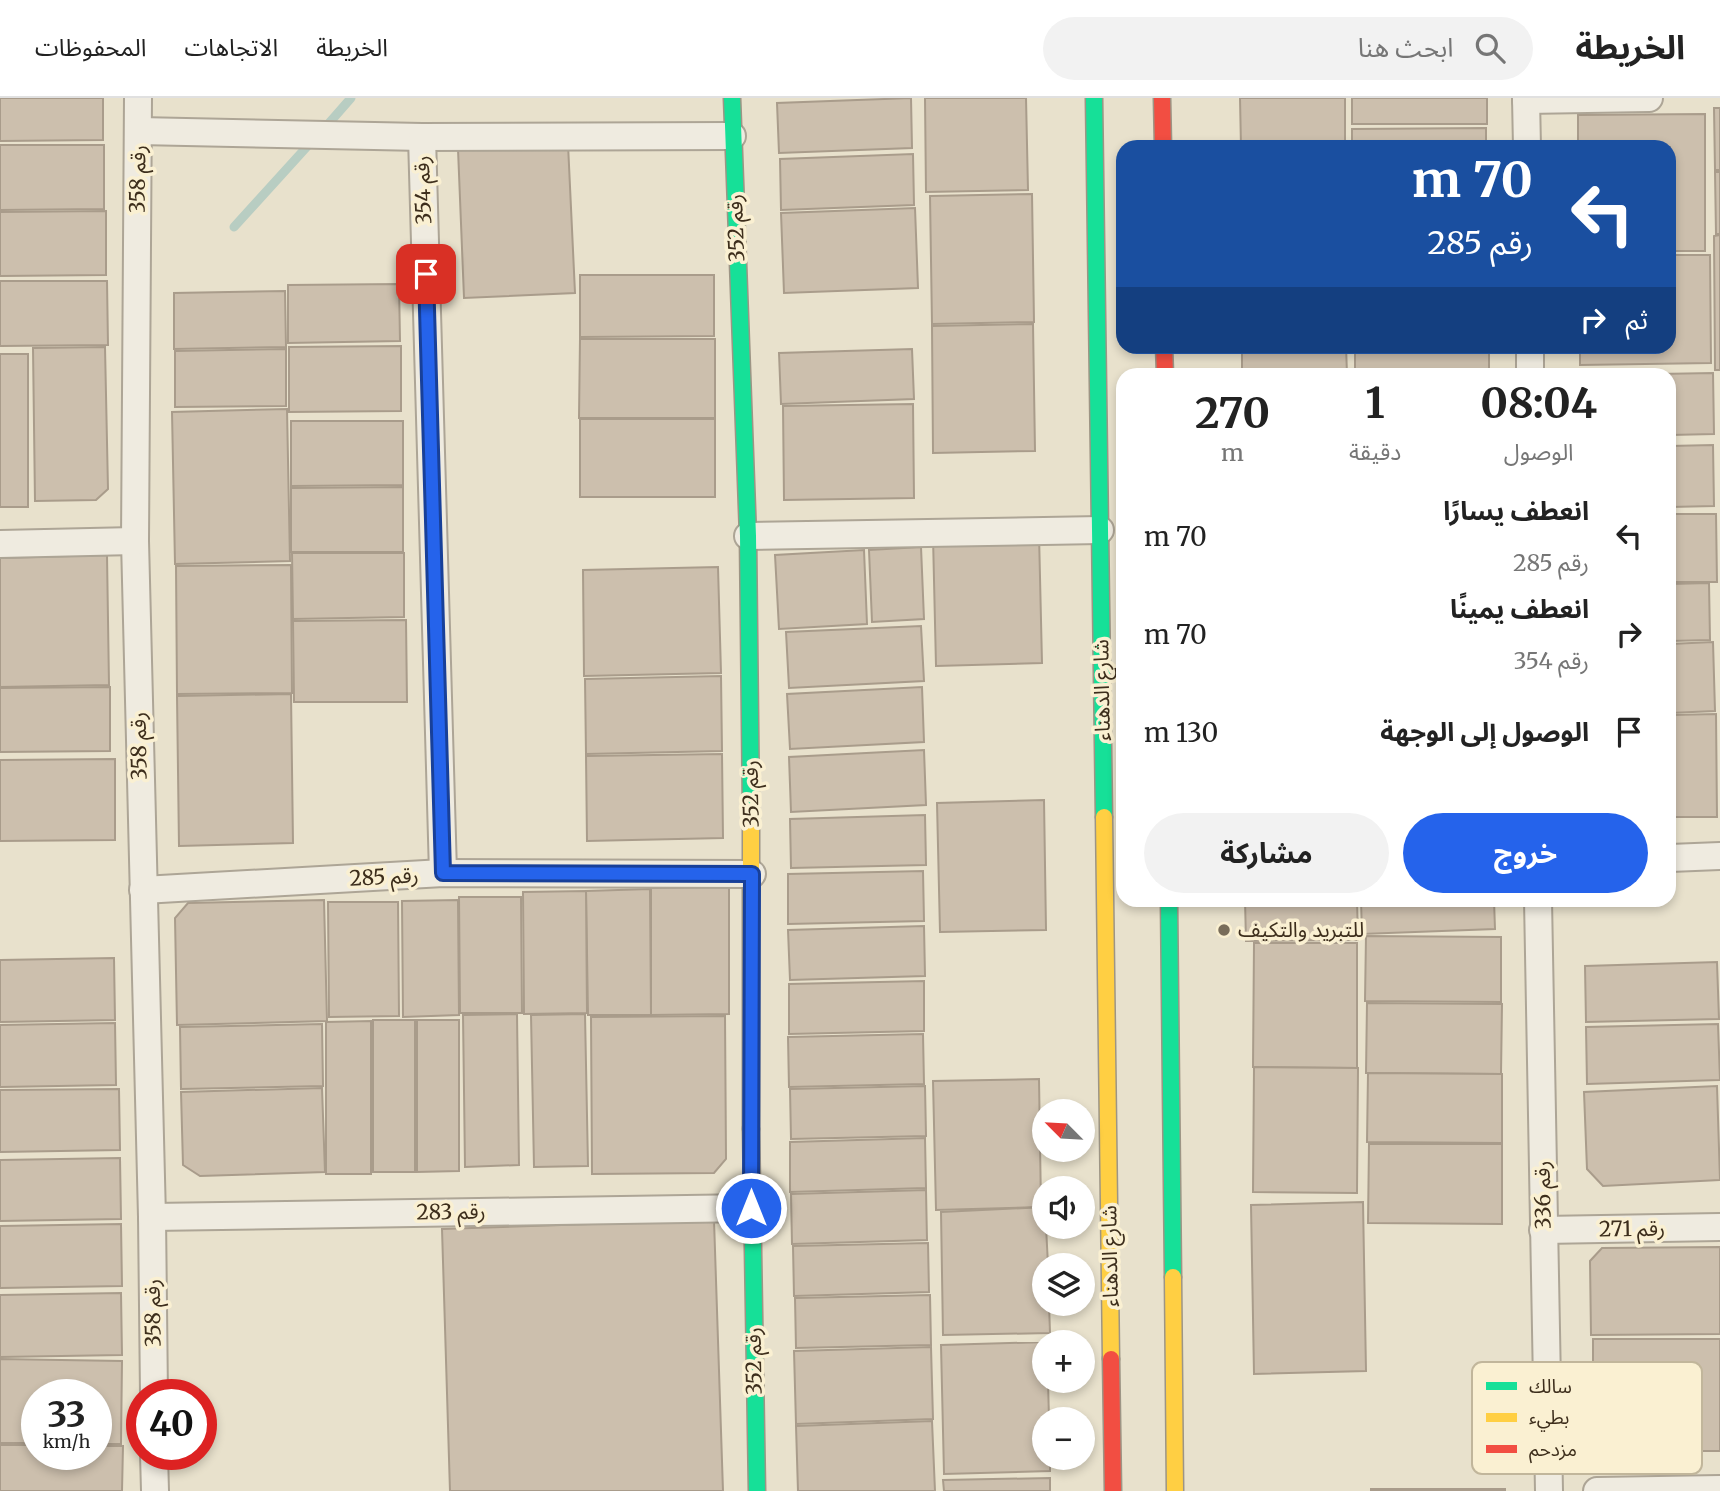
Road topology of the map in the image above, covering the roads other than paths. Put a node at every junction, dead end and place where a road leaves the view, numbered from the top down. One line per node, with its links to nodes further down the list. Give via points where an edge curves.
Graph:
1 (138, 98): 7 (street, رقم 358)
2 (732, 98): 8 (street, رقم 352)
3 (1094, 98): 12 (street, شارع الدهناء)
4 (1162, 98): 10 (street)
5 (1649, 98): 6 (street)
6 (1526, 99): 11 (street)
7 (139, 131): 9 (street); 14 (street, رقم 358)
8 (733, 136): 9 (street); 13 (street, رقم 352)
9 (422, 137): 18 (street, رقم 354)
10 (1163, 140)
11 (1527, 140)
12 (1100, 530): 13 (street); 33 (street, شارع الدهناء)
13 (748, 536): 19 (street, رقم 352)
14 (135, 541): 15 (street); 20 (street, رقم 358)
15 (0, 544)
16 (1720, 856): 17 (street)
17 (1676, 858)
18 (443, 873): 19 (street, رقم 285); 20 (street, رقم 285)
19 (752, 874): 23 (street, رقم 352)
20 (143, 890): 24 (street, رقم 358)
21 (1169, 907): 34 (street)
22 (1538, 907): 26 (street, رقم 336)
23 (751, 1208): 24 (street, رقم 283); 32 (street, رقم 352)
24 (152, 1217): 28 (street, رقم 358)
25 (1720, 1227): 26 (street, رقم 271)
26 (1544, 1230): 27 (street, رقم 336)
27 (1547, 1362)
28 (154, 1379)
29 (154, 1470): 31 (street)
30 (1720, 1489): 35 (street)
31 (155, 1491)
32 (757, 1491)
33 (1113, 1491)
34 (1175, 1491)
35 (1597, 1491)

